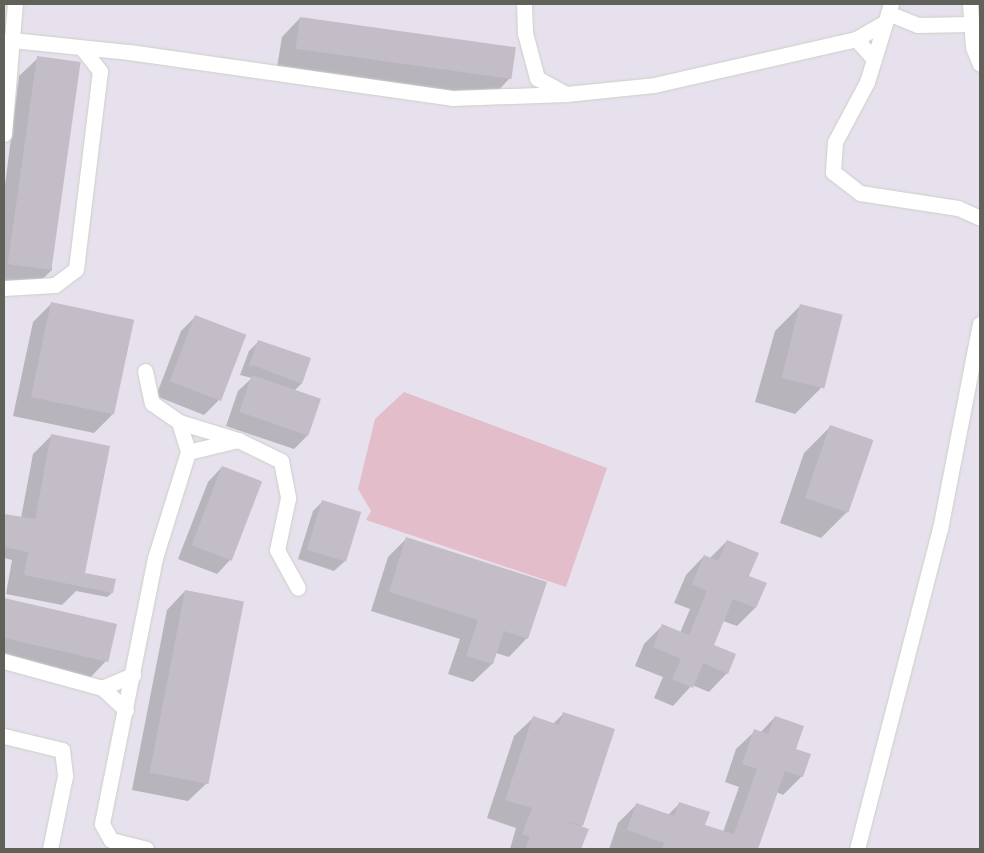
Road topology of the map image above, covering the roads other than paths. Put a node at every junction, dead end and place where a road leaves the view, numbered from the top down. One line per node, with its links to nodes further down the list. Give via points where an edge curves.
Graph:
1 (15, 4): 7 (street)
2 (524, 4): 13 (street, via 525,33)
3 (970, 4): 5 (street)
4 (888, 13): 5 (street, via 918,25); 6 (street); 10 (street)
5 (971, 24): 11 (street, via 973,47)
6 (856, 39): 10 (street); 14 (street, via 654,85)
7 (8, 41): 8 (street); 16 (street)
8 (82, 48): 9 (street); 12 (street)
9 (129, 52): 12 (street); 15 (street, via 452,98)
10 (874, 59): 17 (street, via 867,82 835,142 833,172 860,192 958,208)
11 (980, 64)
12 (100, 71): 18 (street, via 76,269 55,285)
13 (538, 78): 14 (street); 15 (street)
14 (566, 94): 15 (street)
15 (526, 96)
16 (4, 134)
17 (980, 218)
18 (4, 288)
19 (980, 324): 32 (street, via 940,529)
20 (144, 371): 21 (street, via 152,403)
21 (179, 422): 22 (street); 23 (street)
22 (238, 440): 23 (street); 24 (street, via 281,461 288,498 277,550)
23 (188, 452): 26 (street, via 155,558)
24 (298, 588)
25 (4, 661): 27 (street)
26 (133, 675): 27 (street); 28 (street)
27 (102, 688): 28 (street)
28 (126, 710): 31 (street, via 102,824 111,840)
29 (4, 736): 30 (street, via 62,750 65,776)
30 (50, 849)
31 (146, 849)
32 (857, 849)

